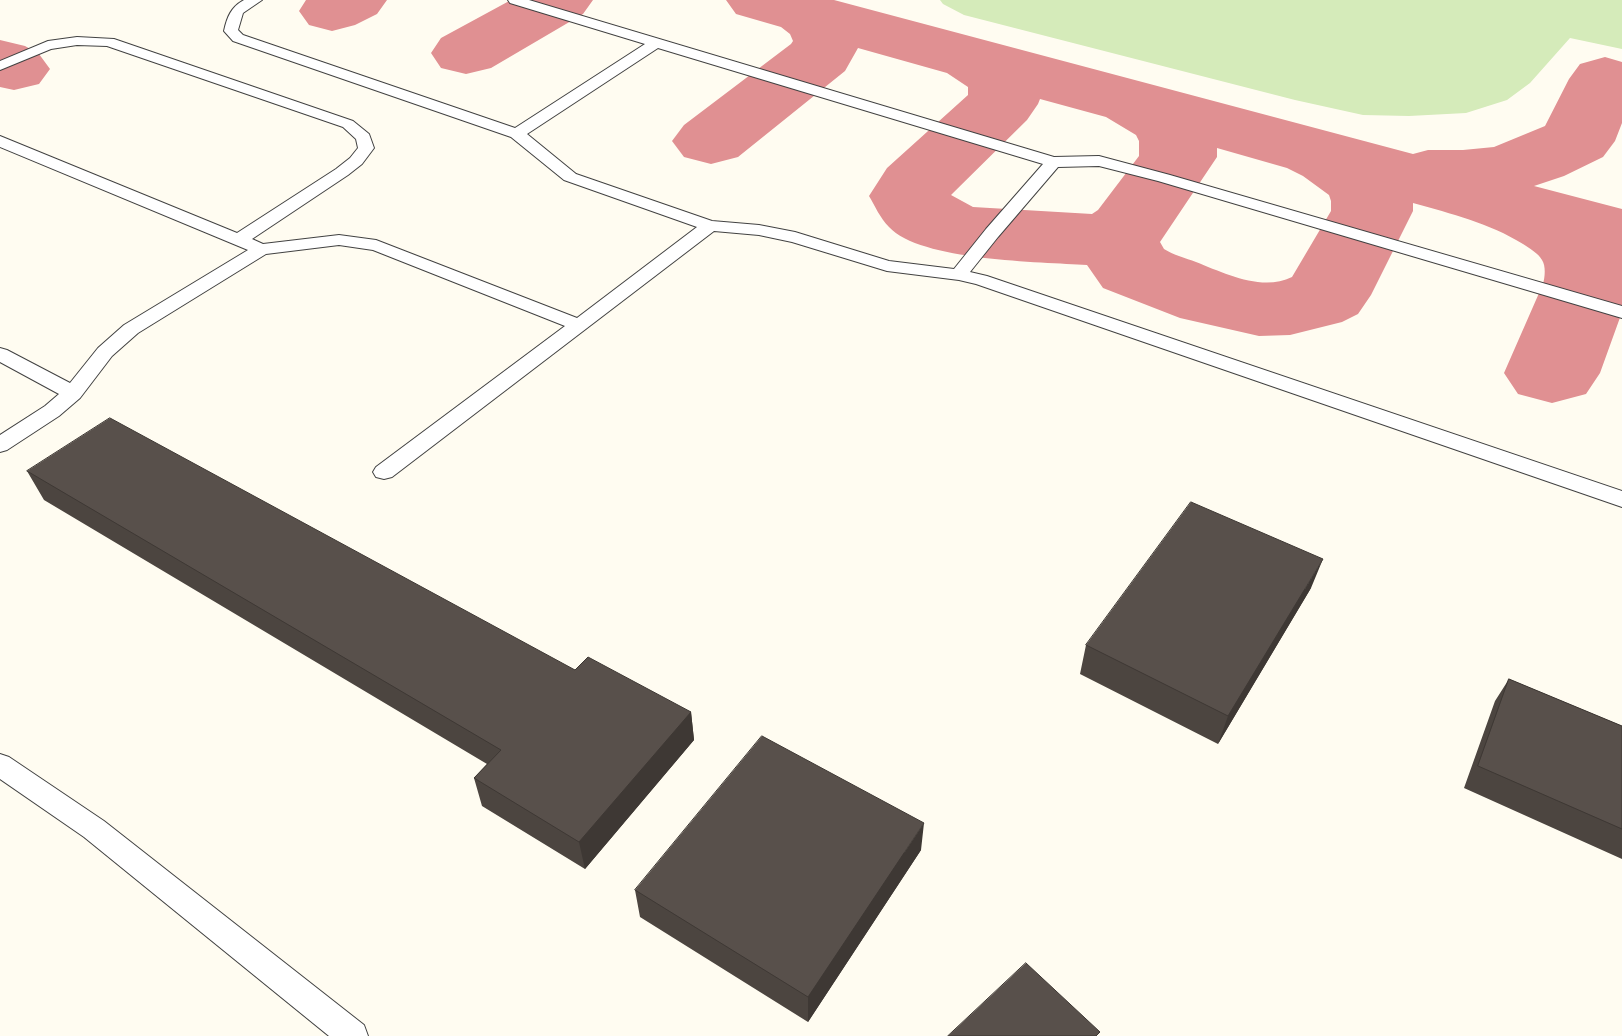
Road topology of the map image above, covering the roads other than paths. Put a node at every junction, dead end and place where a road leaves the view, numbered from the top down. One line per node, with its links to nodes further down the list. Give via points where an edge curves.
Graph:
1 (255, 0): 5 (lane, via 236,12 231,31 238,38)
2 (515, 0): 3 (lane)
3 (656, 43): 5 (lane); 7 (lane)
4 (0, 66): 9 (lane, via 48,45 77,41 109,42 348,124 363,138 366,148 356,161)
5 (517, 134): 8 (lane, via 570,177)
6 (0, 141): 9 (lane)
7 (1053, 162): 11 (lane); 12 (lane, via 1099,161 1157,176)
8 (710, 226): 11 (lane, via 759,230 795,237 887,266); 13 (lane)
9 (240, 239): 10 (lane)
10 (261, 249): 13 (lane, via 339,240 376,244); 15 (lane, via 131,329 104,352)
11 (959, 275): 18 (lane, via 981,280)
12 (1622, 312)
13 (578, 325): 17 (lane)
14 (0, 354): 15 (lane)
15 (72, 393): 16 (lane, via 52,411)
16 (0, 445)
17 (384, 472)
18 (1622, 499)
19 (0, 765): 20 (lane, via 94,829)
20 (353, 1036)

